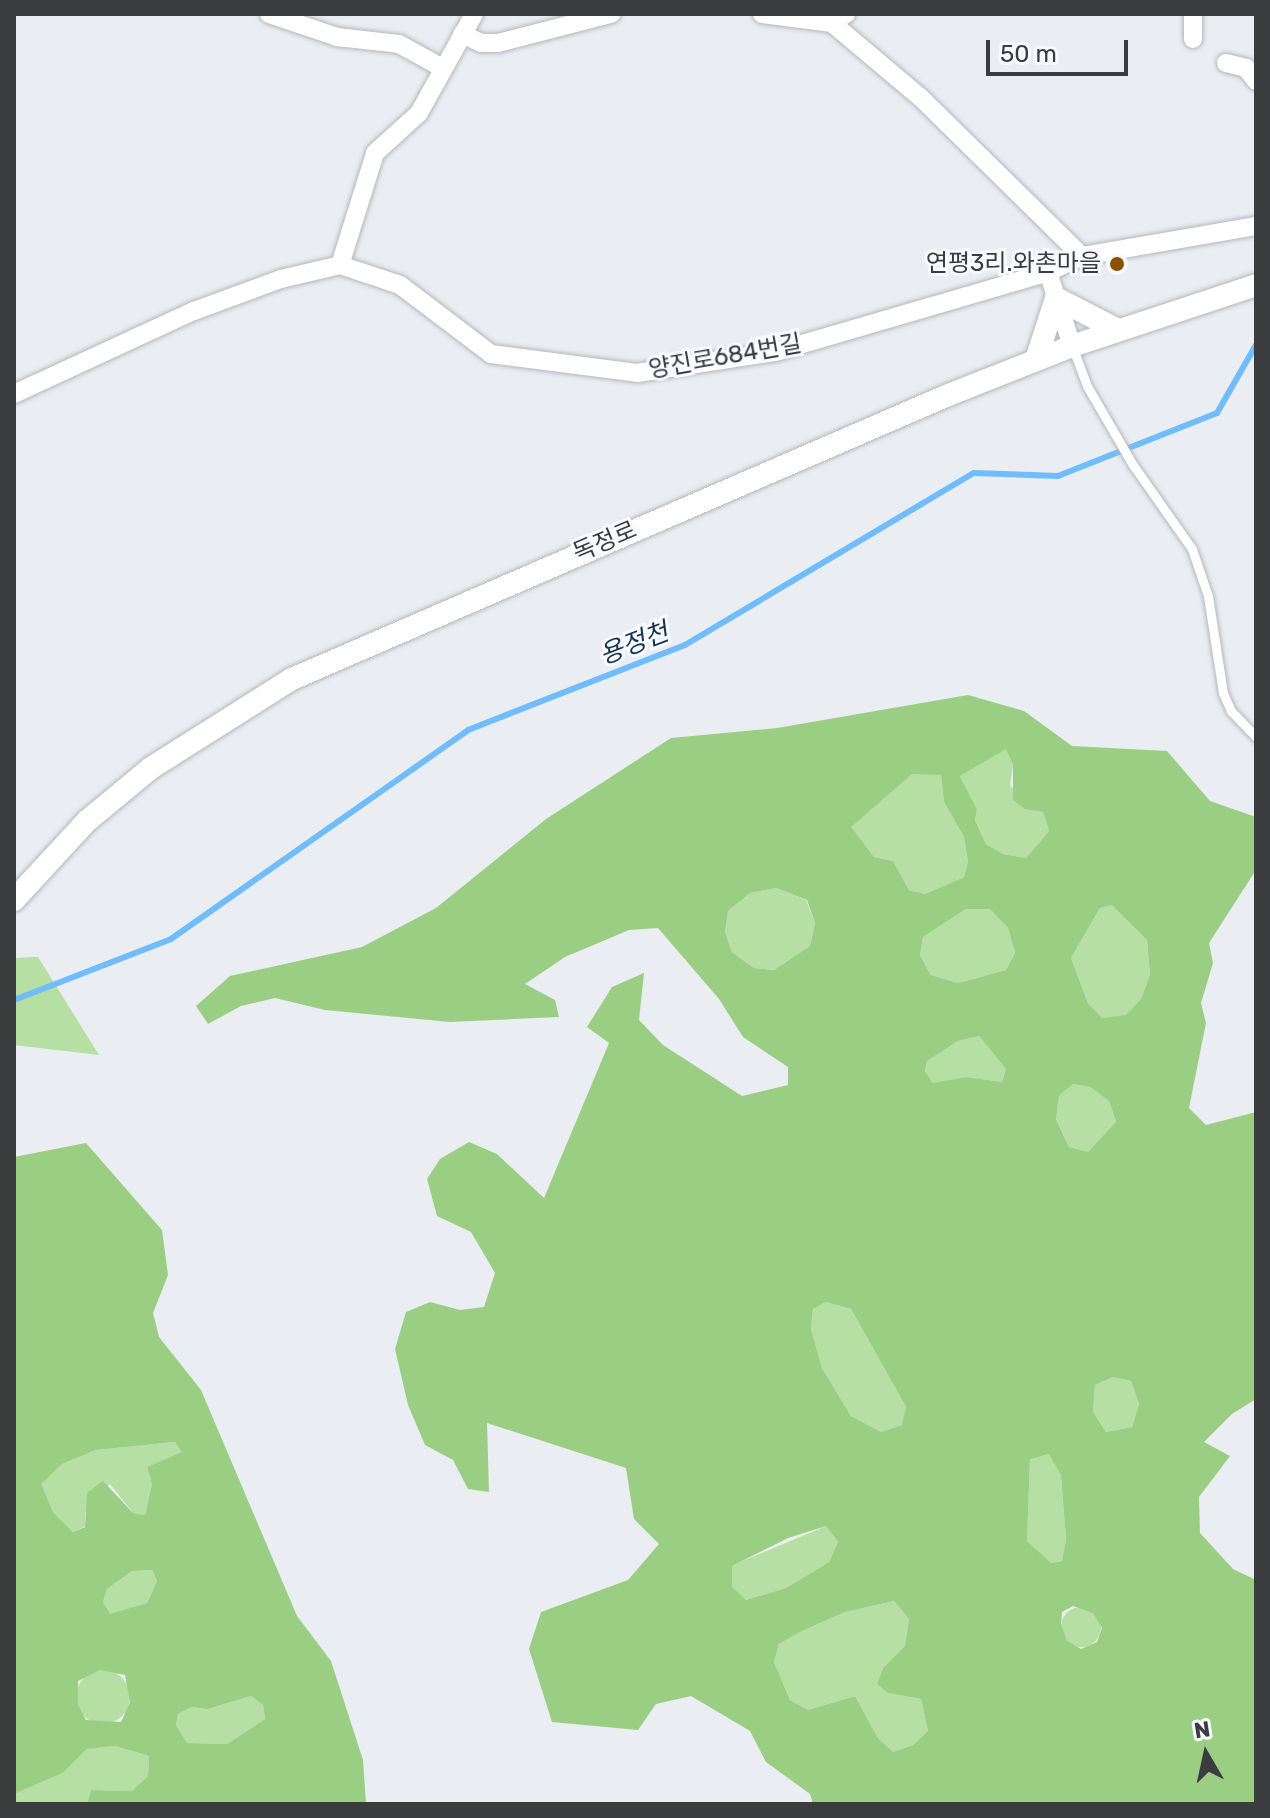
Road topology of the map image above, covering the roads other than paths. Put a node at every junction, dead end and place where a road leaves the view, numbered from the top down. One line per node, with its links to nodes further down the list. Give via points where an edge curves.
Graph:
1 (269, 14): 10 (street, via 337,37 399,44)
2 (474, 14): 7 (street)
3 (611, 14): 7 (street, via 498,43 481,43)
4 (762, 14): 6 (street)
5 (1193, 14): 8 (street)
6 (839, 19): 13 (street)
7 (462, 34): 10 (street)
8 (1193, 39)
9 (1226, 63): 11 (street, via 1246,68)
10 (441, 67): 14 (street, via 419,113 375,153)
11 (1256, 81)
12 (1256, 226): 13 (street, 양진로684번길)
13 (1082, 256): 15 (street, 양진로684번길)
14 (340, 265): 15 (street, 양진로684번길, via 400,285 491,354 637,373 775,352); 21 (street, via 281,279 194,311)
15 (1048, 272): 17 (street)
16 (1256, 285): 18 (street, 독정로)
17 (1056, 298): 18 (street); 19 (street); 20 (street)
18 (1118, 330): 19 (street, 독정로)
19 (1072, 346): 20 (street, 독정로); 22 (lane, via 1087,386 1133,465 1192,549 1208,596 1223,693 1231,711)
20 (1036, 360): 23 (street, 독정로, via 292,679 151,768 87,821)
21 (14, 394)
22 (1256, 737)
23 (14, 900)

